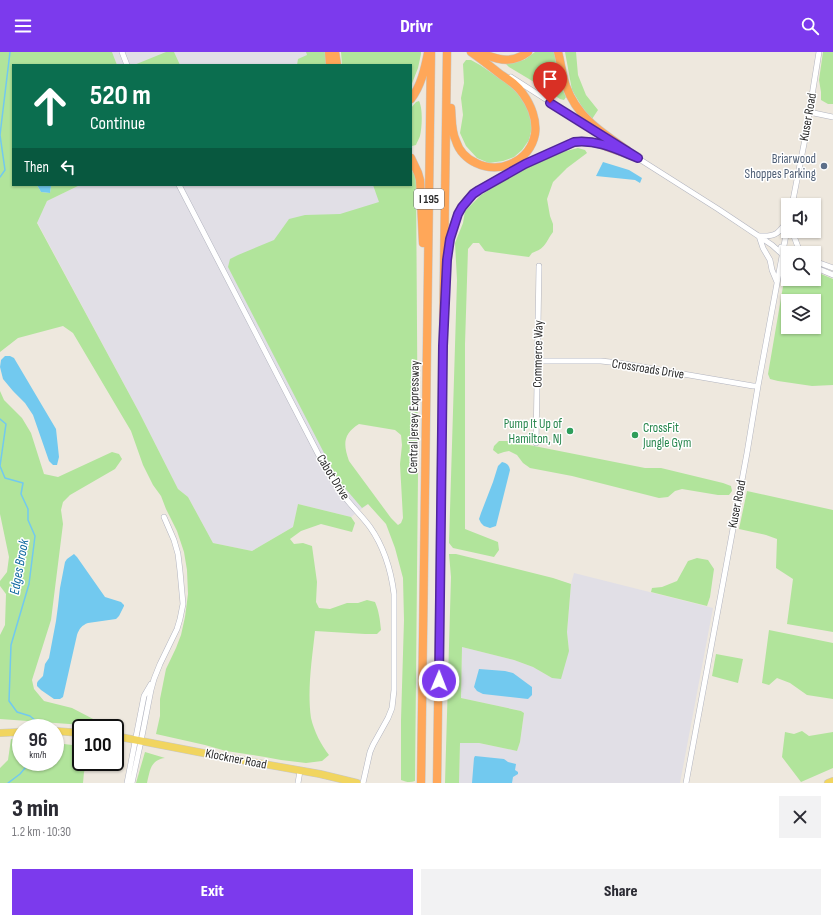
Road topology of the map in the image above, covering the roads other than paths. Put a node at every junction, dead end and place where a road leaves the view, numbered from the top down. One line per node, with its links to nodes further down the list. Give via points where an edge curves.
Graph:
1 (122, 52): 12 (street)
2 (329, 52): 13 (highway)
3 (335, 52): 14 (highway)
4 (428, 52): 15 (highway, via 420,82)
5 (431, 52): 34 (highway, Central Jersey Expressway / I 195)
6 (448, 52): 7 (highway, via 452,129 456,142 463,154 480,165 493,168 513,164 523,157 535,134 535,122 528,100 518,88); 35 (highway, I 195)
7 (471, 52): 18 (street)
8 (477, 52): 9 (highway, via 506,60 518,58)
9 (528, 52)
10 (558, 52): 18 (highway, via 566,85 581,113 598,130)
11 (819, 52): 16 (street, Kuser Road)
12 (127, 64)
13 (330, 64)
14 (337, 64)
15 (412, 98)
16 (809, 112): 17 (street); 21 (street, Kuser Road)
17 (833, 117)
18 (637, 157): 23 (street); 35 (highway, via 596,143 574,142 525,164 479,190 467,200 458,214 448,249)
19 (412, 160): 34 (highway, via 421,187)
20 (180, 186): 52 (street, Cabot Drive, via 328,473 371,528 388,566 394,594 392,708 373,745)
21 (793, 198)
22 (781, 230): 23 (street, via 776,235)
23 (758, 236): 24 (street); 33 (street, via 770,260)
24 (772, 245): 25 (street); 26 (street)
25 (781, 247)
26 (781, 253)
27 (781, 260): 33 (street, Kuser Road)
28 (821, 263): 30 (street)
29 (539, 266): 36 (street, Commerce Way)
30 (833, 268)
31 (821, 270): 32 (street)
32 (833, 275)
33 (777, 283): 37 (street, Kuser Road)
34 (427, 346): 45 (highway, Central Jersey Expressway / I 195)
35 (443, 346): 47 (highway, I 195)
36 (538, 361): 37 (street, Crossroads Drive, via 619,363); 38 (street, Commerce Way)
37 (758, 386): 53 (street, Kuser Road)
38 (536, 443)
39 (164, 517): 43 (street, via 178,554 183,604 177,629 144,696)
40 (12, 732): 41 (main road)
41 (0, 733)
42 (124, 738): 43 (main road, Klockner Road)
43 (138, 741): 44 (main road, Klockner Road); 48 (street, via 133,748); 49 (street)
44 (300, 771): 50 (street); 51 (main road, Klockner Road)
45 (421, 779)
46 (833, 781): 54 (main road)
47 (437, 782)
48 (127, 783)
49 (132, 783)
50 (298, 783)
51 (356, 783)
52 (363, 783)
53 (686, 783)
54 (828, 783)

